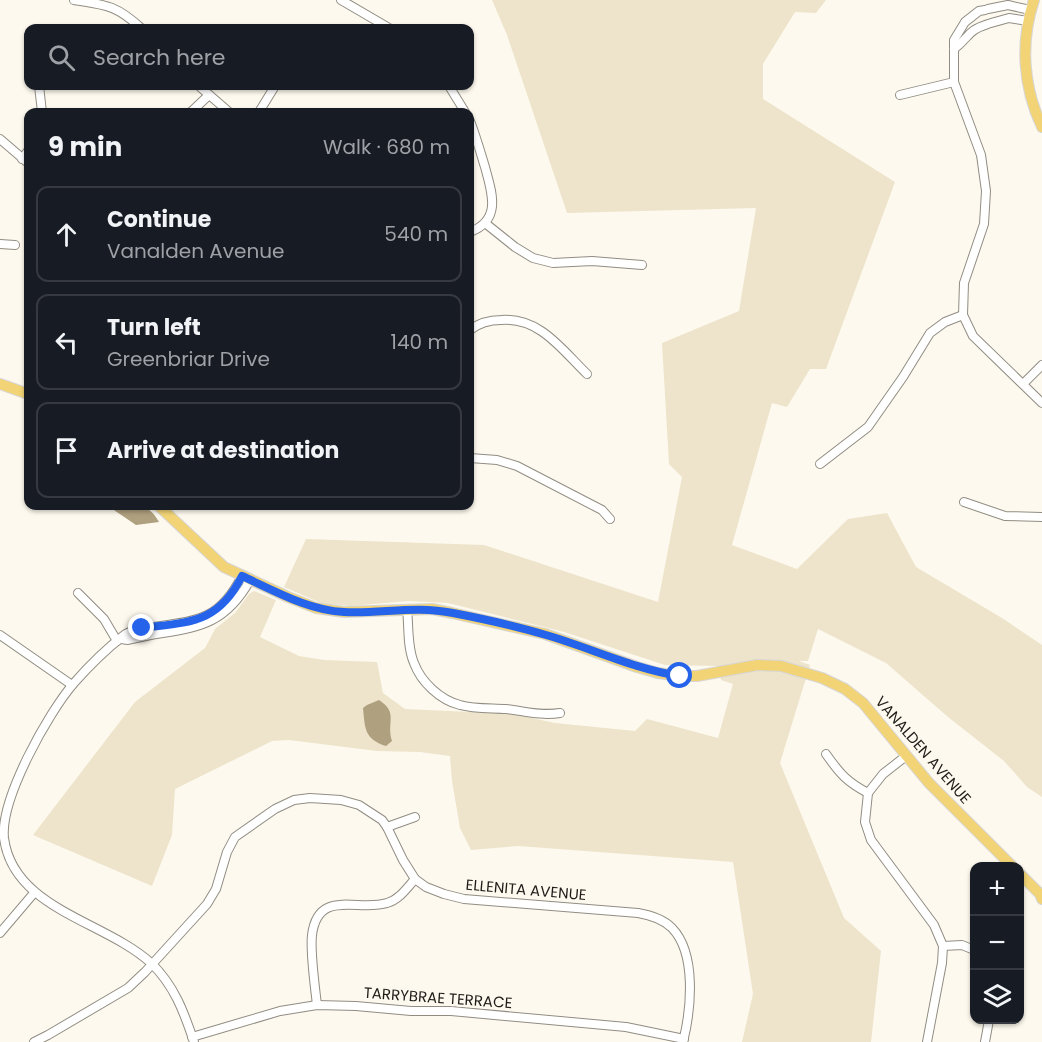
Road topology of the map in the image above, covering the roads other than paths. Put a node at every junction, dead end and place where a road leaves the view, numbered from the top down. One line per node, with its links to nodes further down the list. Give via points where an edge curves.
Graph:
1 (74, 0): 4 (street, via 114,7)
2 (341, 0): 5 (street)
3 (1031, 10): 6 (street, via 971,31); 6 (street, via 1008,5 972,16 954,40); 19 (main road, via 1024,51 1027,78)
4 (136, 24)
5 (382, 24)
6 (954, 49): 7 (street)
7 (954, 82): 13 (street); 28 (street, via 981,155 986,190 984,224 964,284)
8 (39, 90): 14 (street)
9 (204, 90): 12 (street)
10 (272, 90): 17 (street)
11 (451, 90): 18 (street)
12 (209, 95): 15 (street); 16 (street)
13 (900, 95)
14 (42, 108)
15 (195, 108)
16 (225, 108)
17 (261, 108)
18 (463, 108)
19 (1042, 127)
20 (474, 131): 23 (street, via 492,192 493,204)
21 (0, 139): 22 (street)
22 (24, 160)
23 (485, 223): 24 (street); 27 (street, via 533,258)
24 (474, 230)
25 (0, 244): 26 (street)
26 (15, 245)
27 (642, 265)
28 (963, 315): 33 (street, via 973,336); 37 (street, via 930,333 868,427)
29 (474, 325): 31 (street, via 504,320 538,328)
30 (1042, 365): 33 (street)
31 (587, 374)
32 (0, 384): 34 (main road)
33 (1023, 384): 35 (street)
34 (24, 393)
35 (1042, 403)
36 (474, 458): 41 (street, via 517,466 602,510)
37 (820, 464)
38 (964, 502): 40 (street, via 1005,516)
39 (163, 510): 42 (main road, VANALDEN AVENUE, via 215,560)
40 (1042, 517)
41 (610, 519)
42 (246, 578): 44 (main road, VANALDEN AVENUE, via 316,608 344,612); 46 (street, via 235,603 203,625)
43 (78, 593): 46 (street)
44 (407, 609): 48 (street, via 414,664 430,688 446,700 470,707 544,715); 50 (main road, VANALDEN AVENUE, via 432,609 545,634 637,667 680,676 757,665 796,669 837,686 863,703)
45 (0, 635): 47 (street)
46 (119, 640): 47 (street)
47 (72, 685): 57 (street, via 42,730 6,808 6,853)
48 (560, 713)
49 (826, 754): 51 (street, via 840,775)
50 (906, 756): 51 (street, via 883,774); 54 (main road, VANALDEN AVENUE)
51 (868, 793): 60 (street, via 865,822 871,840 934,925)
52 (416, 817): 53 (street)
53 (387, 827): 56 (street); 62 (street, via 359,805 341,800 294,800 275,809 235,837 207,904)
54 (1007, 862)
55 (1024, 878): 58 (main road)
56 (415, 879): 63 (street, via 389,903 342,903 329,907 317,918 312,936); 66 (street, ELLENITA AVENUE, via 426,887 464,899 638,913 662,920 680,939 686,955 689,1002)
57 (34, 893): 59 (street); 62 (street)
58 (1041, 895)
59 (0, 933)
60 (943, 946): 61 (street); 68 (street)
61 (970, 948)
62 (151, 964): 65 (street, via 179,1000); 67 (street, via 128,988)
63 (317, 1005): 65 (street, TARRYBRAE TERRACE, via 280,1011); 66 (street, TARRYBRAE TERRACE, via 451,1011 626,1027)
64 (988, 1024): 69 (street)
65 (193, 1039)
66 (683, 1041)
67 (34, 1042)
68 (927, 1042)
69 (985, 1042)

